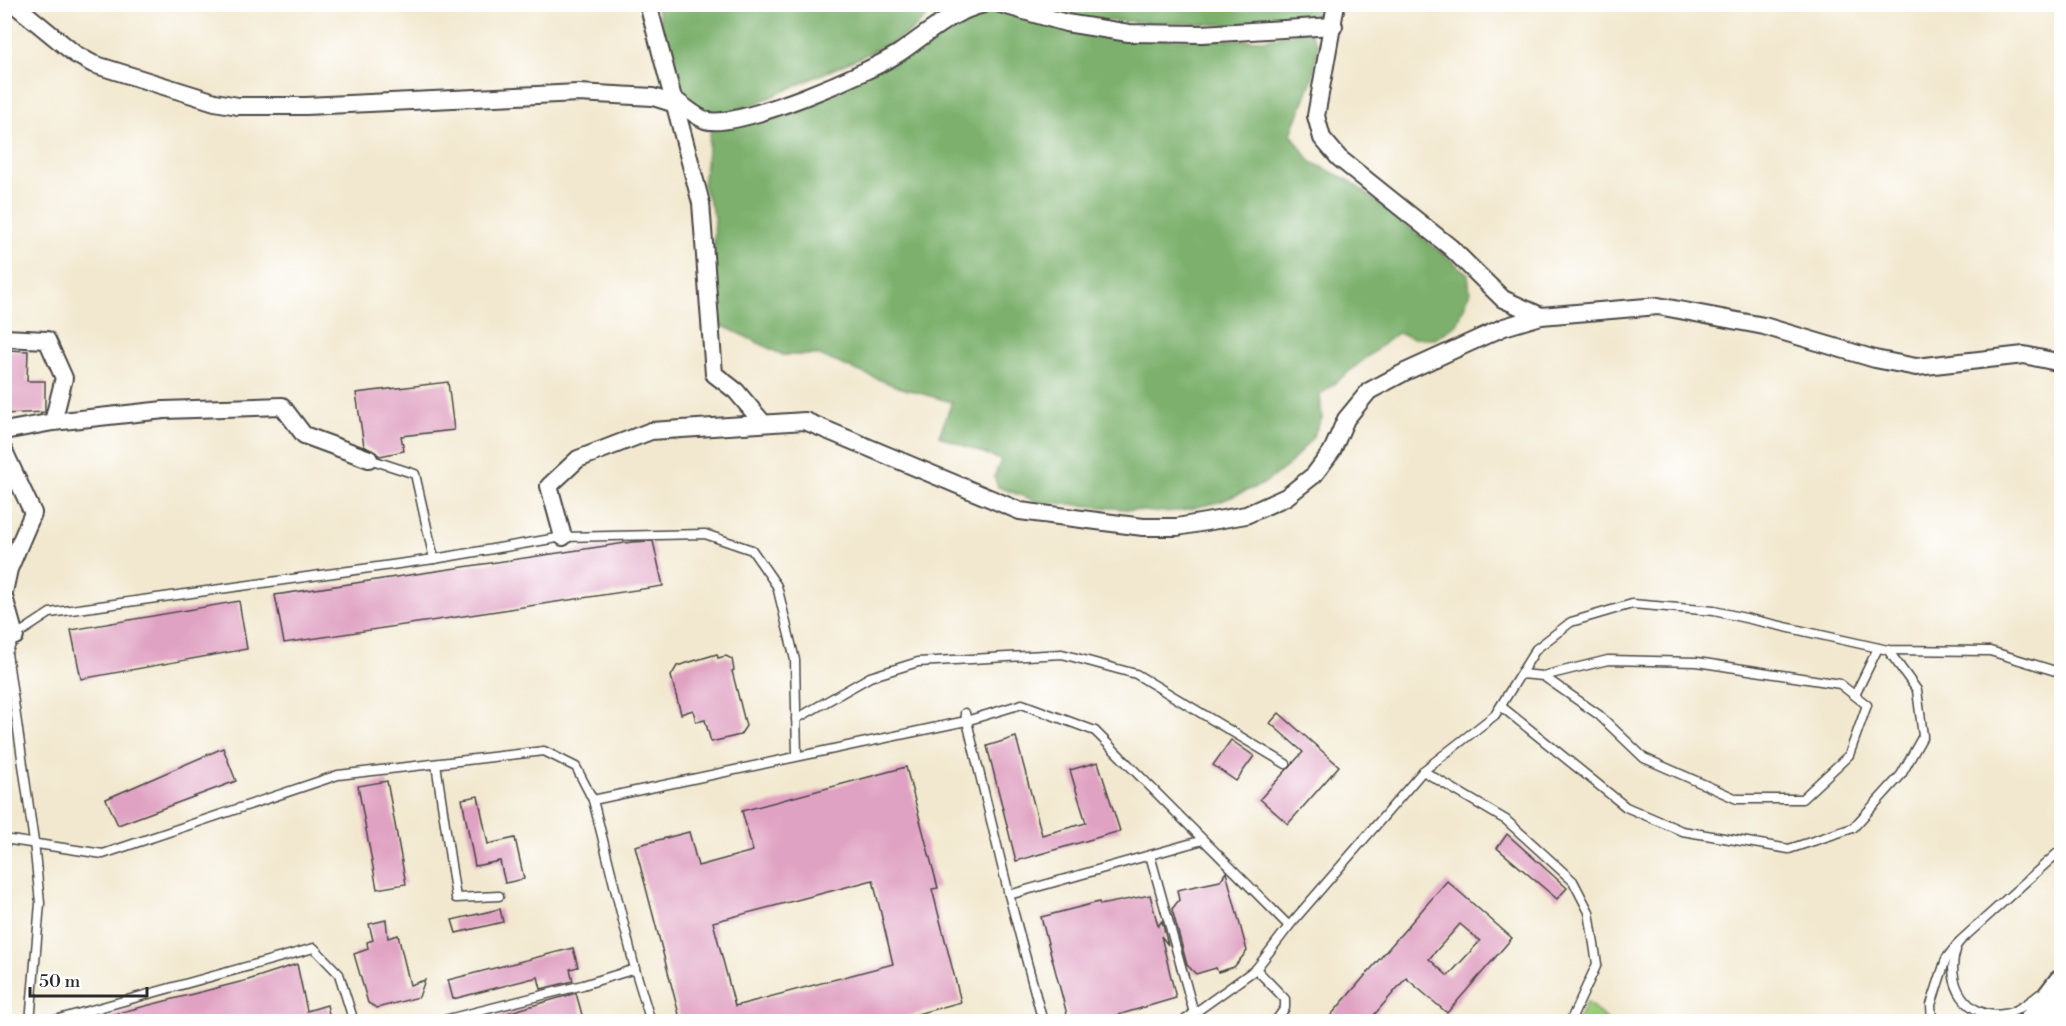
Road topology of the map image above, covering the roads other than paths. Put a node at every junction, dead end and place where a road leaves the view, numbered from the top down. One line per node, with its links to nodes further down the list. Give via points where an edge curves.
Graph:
1 (14, 4): 7 (street, via 93,64 238,106 578,93)
2 (648, 4): 7 (street)
3 (984, 4): 7 (street, via 932,27 901,52 866,72 767,110 706,121)
4 (1000, 4): 6 (street, via 1066,23 1129,33 1202,34)
5 (1336, 4): 6 (street)
6 (1334, 26): 8 (street, via 1316,116 1322,138 1340,158 1450,247 1503,299)
7 (675, 102): 12 (street, via 701,203 714,374 736,391)
8 (1541, 316): 10 (street, via 1658,306 1764,326 1916,367 2025,355); 12 (street, via 1504,327 1369,391 1346,419 1332,451 1314,475 1286,497 1246,515 1212,523 1143,527 1020,511 805,420)
9 (4, 338): 11 (street, via 47,340 64,378)
10 (2061, 363)
11 (53, 422): 13 (street); 15 (street, via 164,410 282,406 304,435)
12 (763, 423): 16 (street, via 651,431 578,459 549,486)
13 (4, 431)
14 (4, 451): 18 (street, via 33,513 9,569)
15 (369, 459): 17 (lane, via 415,474)
16 (563, 537): 17 (lane); 30 (lane, via 705,534 752,550 777,586 795,660)
17 (434, 559): 20 (lane, via 50,613)
18 (4, 592)
19 (4, 597): 20 (street)
20 (15, 636): 23 (lane)
21 (1878, 648): 22 (lane); 25 (lane, via 1714,610 1632,604 1571,622 1536,649); 27 (lane)
22 (1888, 650): 24 (lane, via 1990,651); 28 (lane, via 1917,690 1923,736 1901,775 1853,828 1789,849 1682,831 1626,807)
23 (6, 652): 38 (lane)
24 (2061, 673)
25 (1521, 674): 26 (lane); 28 (lane)
26 (1543, 676): 27 (lane, via 1608,660 1697,663 1840,684); 27 (lane, via 1599,715 1644,758 1737,799 1802,800 1849,755 1867,705)
27 (1855, 695)
28 (1502, 707): 34 (lane)
29 (965, 717): 31 (lane); 37 (lane, via 1022,704 1095,731); 41 (lane)
30 (796, 719): 31 (lane); 33 (lane, via 870,677 918,662 1062,654 1136,674)
31 (797, 756): 35 (lane)
32 (436, 764): 35 (lane, via 544,751 576,767); 38 (lane, via 338,775 103,854); 42 (lane, via 456,898)
33 (1286, 764)
34 (1423, 771): 43 (lane); 57 (lane, via 1506,820 1573,881 1589,912 1598,964)
35 (593, 800): 45 (lane)
36 (4, 839): 38 (lane)
37 (1203, 840): 40 (lane); 43 (lane)
38 (34, 842): 49 (lane, via 40,903)
39 (2061, 849): 44 (lane)
40 (1150, 855): 41 (lane); 48 (lane)
41 (1009, 895): 54 (lane)
42 (500, 896)
43 (1289, 926): 46 (lane)
44 (1960, 941): 47 (lane, via 1952,966 1953,979 1966,1003 1978,1010 2004,1014 2017,1010); 58 (lane, via 1938,978 1931,1005)
45 (635, 969): 52 (lane); 53 (lane)
46 (1256, 969): 48 (lane); 56 (lane, via 1285,999 1285,1008)
47 (2061, 982): 59 (highway)
48 (1194, 1013): 55 (lane)
49 (30, 1022)
50 (48, 1022): 51 (lane, via 314,948 339,974)
51 (354, 1022)
52 (436, 1022)
53 (651, 1022)
54 (1043, 1022)
55 (1182, 1022)
56 (1275, 1022)
57 (1570, 1022)
58 (1932, 1022)
59 (2033, 1022)

